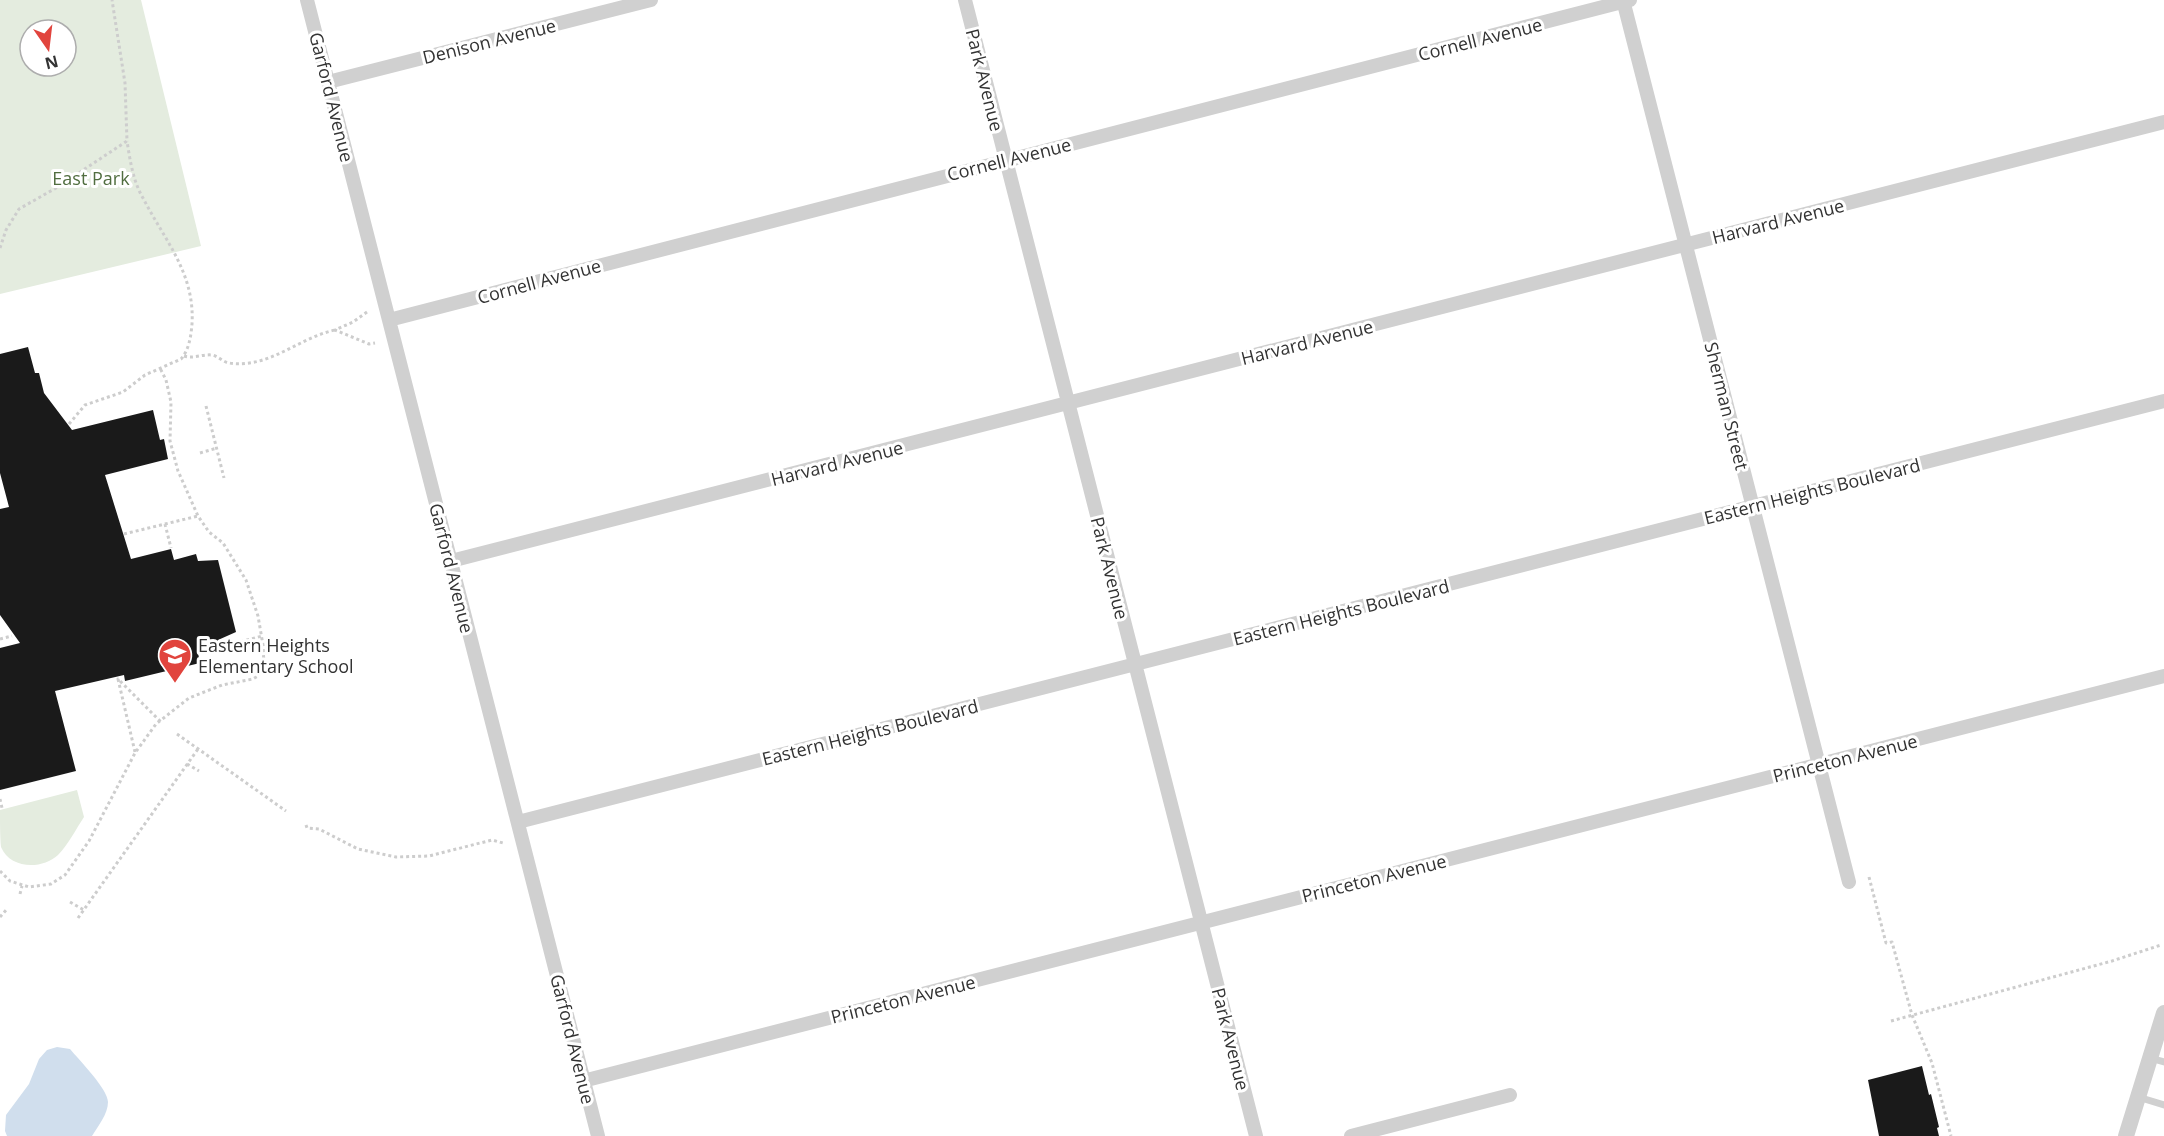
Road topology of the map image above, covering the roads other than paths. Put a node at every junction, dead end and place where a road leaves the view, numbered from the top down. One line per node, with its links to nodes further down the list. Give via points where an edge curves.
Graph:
1 (307, 0): 5 (street, Garford Avenue)
2 (651, 0): 5 (street, Denison Avenue)
3 (965, 0): 7 (street, Park Avenue)
4 (1626, 1): 7 (street, Cornell Avenue); 8 (street, Sherman Street)
5 (328, 82): 9 (street, Garford Avenue)
6 (2164, 122): 8 (street, Harvard Avenue)
7 (1006, 160): 9 (street, Cornell Avenue); 11 (street, Park Avenue)
8 (1686, 245): 11 (street, Harvard Avenue); 12 (street, Sherman Street)
9 (389, 320): 13 (street, Garford Avenue)
10 (2164, 401): 12 (street, Eastern Heights Boulevard)
11 (1068, 403): 13 (street, Harvard Avenue); 14 (street, Park Avenue)
12 (1752, 506): 14 (street, Eastern Heights Boulevard); 16 (street, Sherman Street)
13 (451, 561): 17 (street, Garford Avenue)
14 (1135, 664): 17 (street, Eastern Heights Boulevard); 19 (street, Park Avenue)
15 (2164, 676): 16 (street, Princeton Avenue)
16 (1818, 764): 18 (street, Sherman Street); 19 (street, Princeton Avenue)
17 (518, 822): 22 (street, Garford Avenue)
18 (1849, 882)
19 (1201, 922): 22 (street, Princeton Avenue); 27 (street, Park Avenue)
20 (2164, 1013): 21 (street)
21 (2157, 1060): 24 (street)
22 (584, 1080): 26 (street, Garford Avenue)
23 (1510, 1095): 28 (street)
24 (2138, 1098): 25 (lane); 29 (street)
25 (2164, 1105)
26 (598, 1136)
27 (1256, 1136)
28 (1351, 1136)
29 (2126, 1136)

